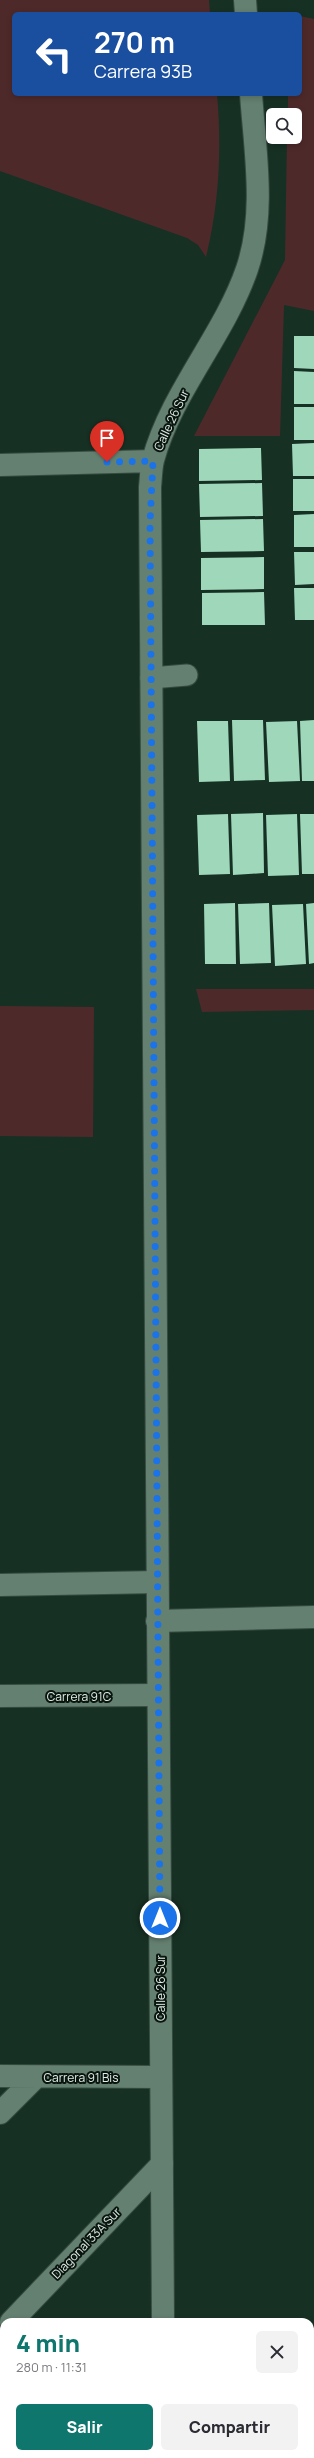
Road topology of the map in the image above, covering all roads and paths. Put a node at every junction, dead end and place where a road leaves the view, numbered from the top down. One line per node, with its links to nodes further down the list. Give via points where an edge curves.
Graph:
1 (246, 0): 2 (street)
2 (246, 12)
3 (251, 96): 4 (street, Calle 26 Sur, via 258,181 255,240 247,270 166,425)
4 (153, 461): 5 (street); 7 (street, Calle 26 Sur, via 150,502)
5 (0, 465)
6 (187, 675): 7 (lane)
7 (151, 678): 8 (street, Calle 26 Sur)
8 (157, 1582): 9 (street); 11 (street, Calle 26 Sur)
9 (0, 1585)
10 (314, 1617): 11 (street)
11 (157, 1621): 12 (street, Calle 26 Sur)
12 (158, 1695): 13 (street, Carrera 91C); 16 (street, Calle 26 Sur)
13 (0, 1696)
14 (0, 2076): 15 (street, Carrera 91 Bis)
15 (36, 2077): 16 (street, Carrera 91 Bis); 17 (street)
16 (161, 2078): 18 (street, Calle 26 Sur)
17 (0, 2113)
18 (162, 2164): 19 (street, Diagonal 33A Sur); 20 (street, Calle 26 Sur)
19 (15, 2318)
20 (163, 2318)

